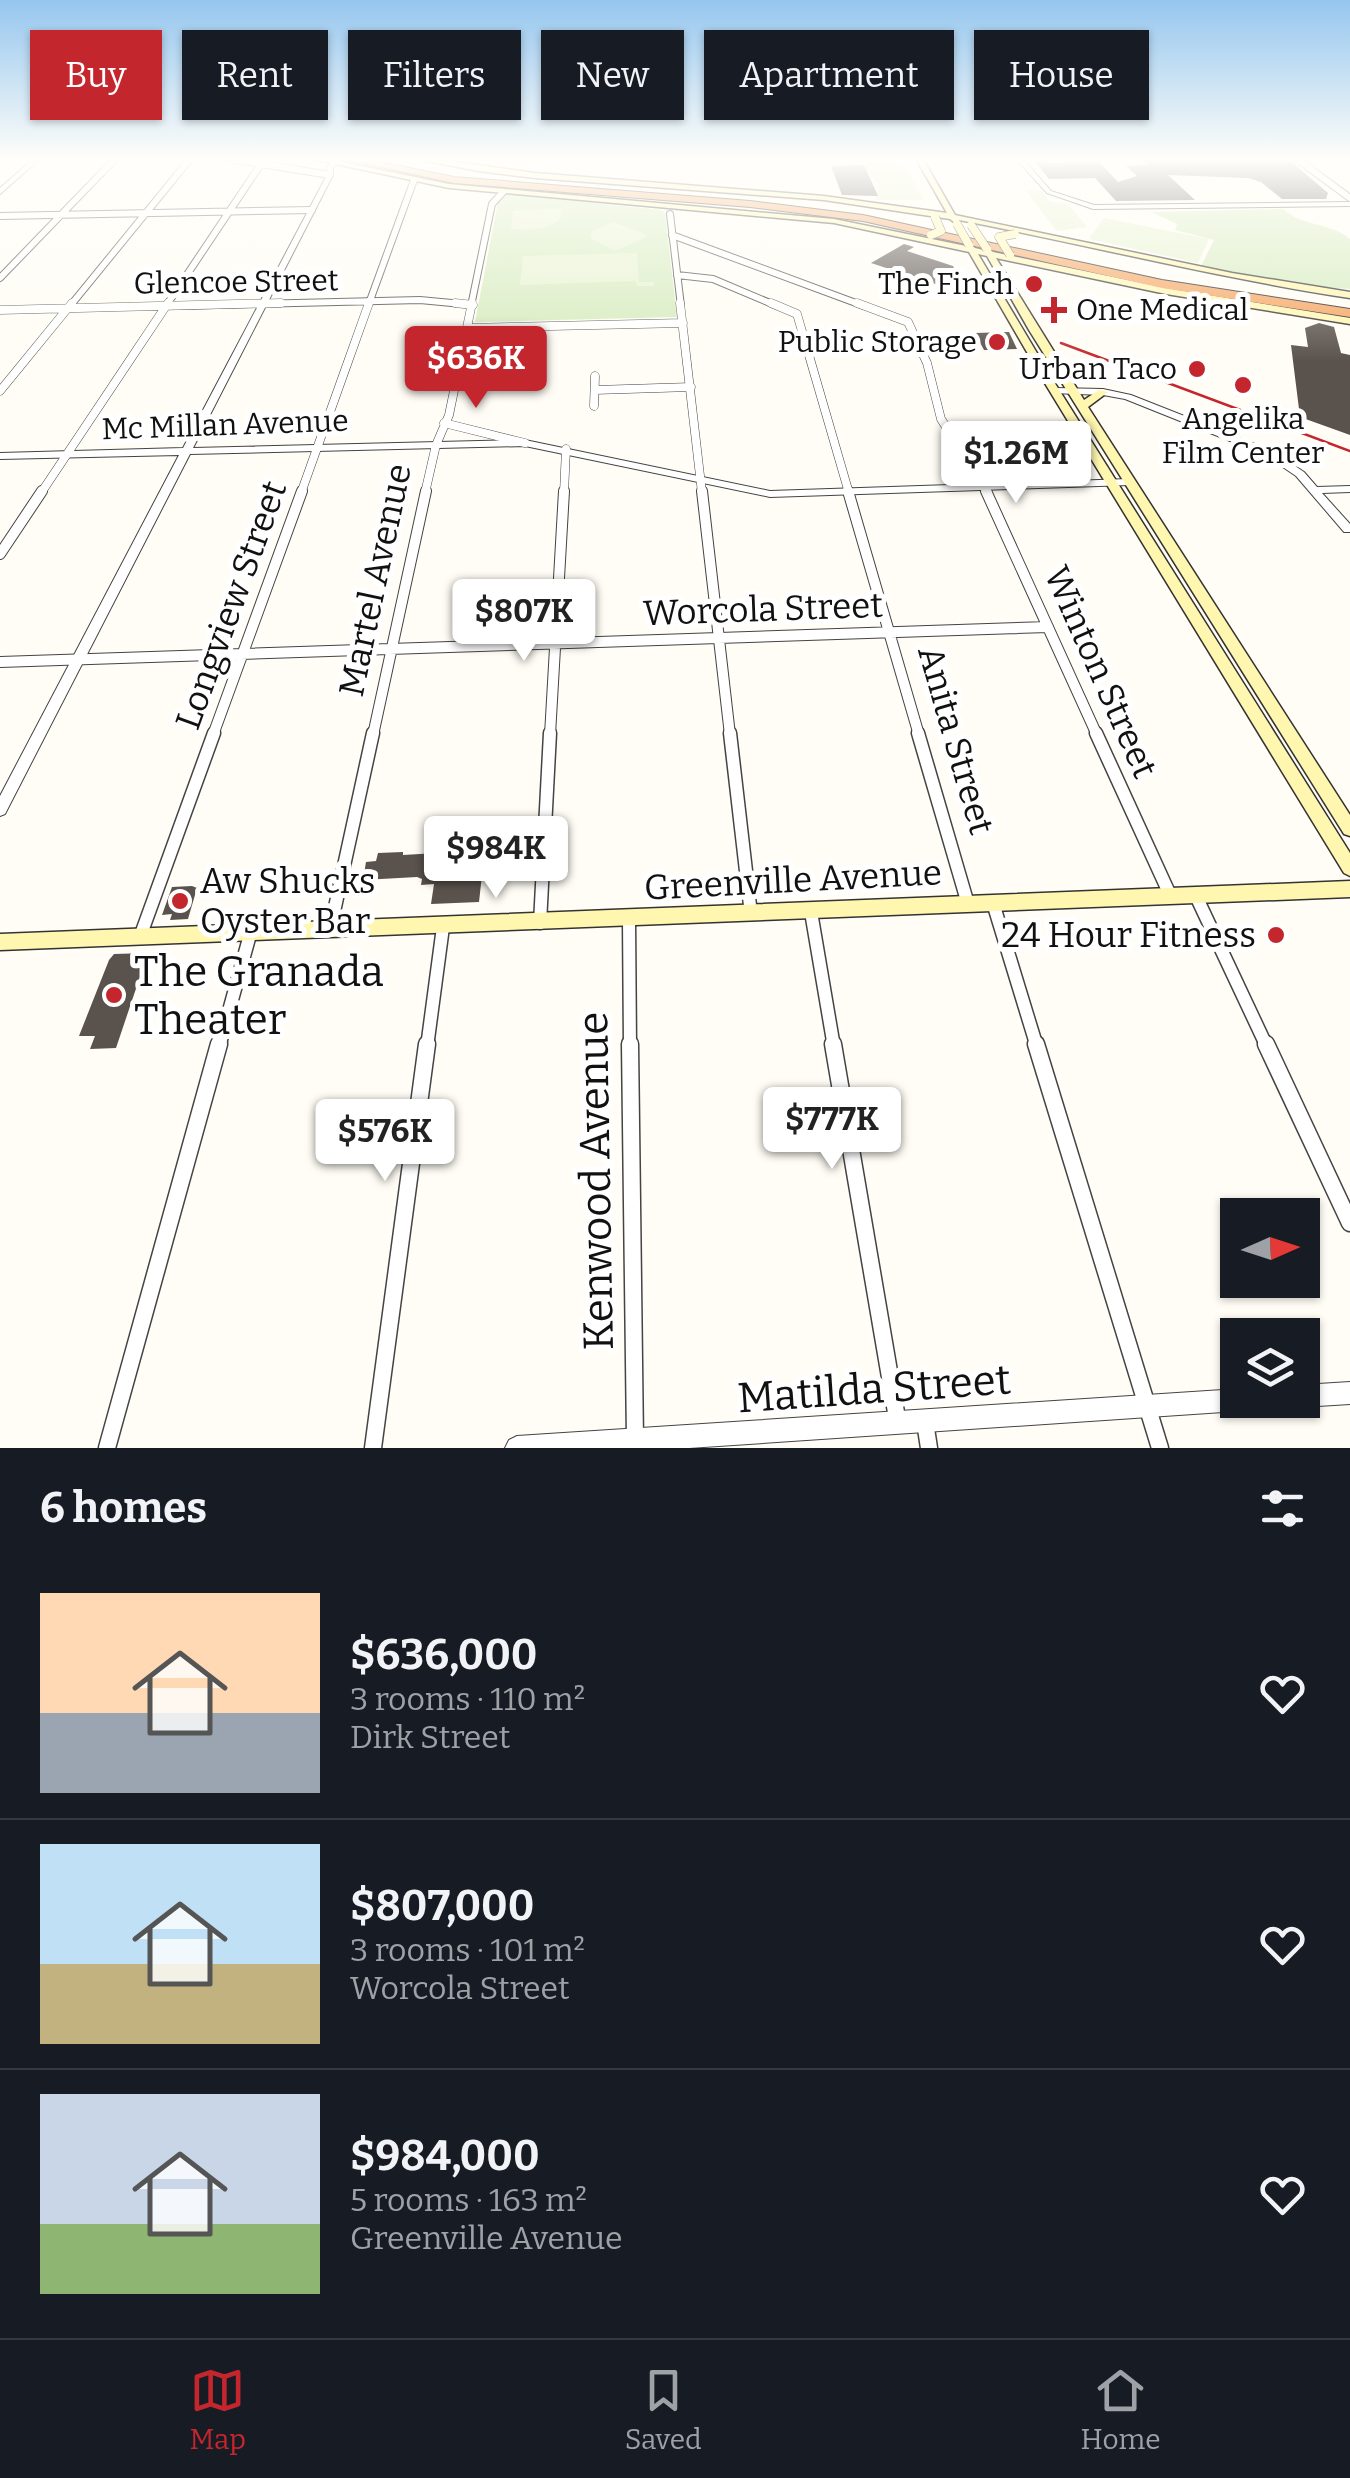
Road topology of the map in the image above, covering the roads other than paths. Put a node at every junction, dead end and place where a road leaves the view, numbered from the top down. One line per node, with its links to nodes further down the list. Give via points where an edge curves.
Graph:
1 (49, 227): 24 (street)
2 (135, 227): 32 (street)
3 (219, 227): 31 (street)
4 (304, 227): 27 (street)
5 (396, 227): 26 (street, Longview Street)
6 (488, 227): 30 (street, Martel Avenue)
7 (671, 227): 16 (street)
8 (856, 227): 17 (main road)
9 (903, 227): 34 (highway, via 1162,284)
10 (933, 227): 34 (highway)
11 (939, 227): 17 (main road, bridge, via 931,236)
12 (958, 227): 18 (main road, bridge)
13 (971, 227): 19 (main road, bridge)
14 (988, 227): 15 (main road)
15 (1028, 234): 20 (main road, bridge, via 998,239); 25 (main road, via 1218,276)
16 (672, 235): 22 (street); 62 (street, Winton Street, via 908,322 928,362 941,419)
17 (916, 236): 18 (main road)
18 (970, 247): 19 (main road); 28 (main road)
19 (988, 251): 20 (main road); 23 (main road)
20 (1013, 257): 21 (main road)
21 (1031, 262): 23 (main road, via 1004,263); 35 (main road)
22 (677, 275): 36 (street); 65 (street, Anita Street, via 713,279 797,314)
23 (1004, 277): 29 (main road)
24 (0, 278)
25 (1350, 296)
26 (368, 302): 27 (street, Glencoe Street); 30 (street, Glencoe Street); 54 (street, Longview Street)
27 (264, 304): 31 (street, Glencoe Street); 56 (street)
28 (1004, 304): 29 (main road); 39 (main road)
29 (1018, 304): 38 (main road)
30 (473, 305): 37 (street, Martel Avenue)
31 (166, 306): 32 (street, Glencoe Street); 57 (street)
32 (67, 309): 33 (street, Glencoe Street); 43 (street)
33 (0, 310)
34 (1350, 315): 35 (highway)
35 (1322, 316)
36 (683, 323): 37 (street); 41 (street)
37 (468, 328): 49 (street, Martel Avenue)
38 (1050, 355): 39 (main road); 44 (main road)
39 (1034, 356): 45 (main road)
40 (595, 376): 42 (street)
41 (691, 388): 42 (street); 59 (street)
42 (595, 390): 47 (street)
43 (0, 391)
44 (1073, 391): 45 (street); 46 (street); 48 (main road)
45 (1055, 392): 51 (main road)
46 (1103, 392): 48 (main road); 64 (street, via 1269,453)
47 (594, 406)
48 (1083, 406): 50 (main road)
49 (444, 424): 52 (street); 53 (street, Martel Avenue)
50 (1096, 427): 51 (main road); 60 (main road)
51 (1079, 428): 60 (main road)
52 (525, 443): 53 (street, Mc Millan Avenue); 55 (street, Mc Millan Avenue)
53 (436, 444): 54 (street, Mc Millan Avenue); 74 (street, Martel Avenue)
54 (317, 448): 56 (street, Mc Millan Avenue); 75 (street, Longview Street)
55 (566, 449): 59 (street, Mc Millan Avenue); 73 (street)
56 (186, 451): 57 (street, Mc Millan Avenue); 76 (street)
57 (67, 455): 58 (street, Mc Millan Avenue); 67 (street)
58 (0, 456)
59 (702, 480): 65 (street, Mc Millan Avenue, via 770,494); 72 (street)
60 (1122, 482): 61 (street, Mc Millan Avenue); 68 (main road); 69 (main road)
61 (1047, 484): 62 (street, Mc Millan Avenue)
62 (982, 487): 65 (street, Mc Millan Avenue); 70 (street, Winton Street)
63 (1350, 489): 64 (street)
64 (1315, 490): 66 (street)
65 (848, 491): 71 (street, Anita Street)
66 (1348, 529)
67 (0, 554)
68 (1187, 572): 69 (main road); 78 (main road)
69 (1169, 573): 79 (main road)
70 (1048, 627): 71 (street, Worcola Street); 85 (street, Winton Street)
71 (891, 632): 72 (street, Worcola Street); 87 (street, Anita Street)
72 (720, 637): 73 (street, Worcola Street); 89 (street)
73 (555, 643): 74 (street, Worcola Street); 91 (street)
74 (390, 648): 75 (street, Worcola Street); 93 (street, Martel Avenue)
75 (244, 652): 76 (street, Worcola Street); 95 (street, Longview Street)
76 (78, 659): 77 (street, Worcola Street); 80 (street)
77 (0, 662)
78 (1244, 662): 79 (main road); 81 (main road)
79 (1224, 663): 82 (main road)
80 (0, 810)
81 (1350, 829)
82 (1350, 868)
83 (1350, 889): 84 (main road, Greenville Avenue)
84 (1196, 896): 85 (main road, Greenville Avenue); 97 (street)
85 (1171, 897): 86 (main road, Greenville Avenue)
86 (993, 903): 87 (main road, Greenville Avenue); 101 (street)
87 (968, 904): 88 (main road, Greenville Avenue)
88 (812, 912): 89 (main road, Greenville Avenue); 103 (street)
89 (751, 914): 90 (main road, Greenville Avenue)
90 (629, 920): 91 (main road, Greenville Avenue); 104 (street, Kenwood Avenue)
91 (540, 923): 92 (main road, Greenville Avenue)
92 (443, 926): 93 (main road, Greenville Avenue); 107 (street)
93 (330, 930): 94 (main road, Greenville Avenue)
94 (251, 931): 95 (main road, Greenville Avenue); 106 (street)
95 (140, 937): 96 (main road, Greenville Avenue)
96 (0, 942)
97 (1350, 1223)
98 (1350, 1393): 99 (street)
99 (1320, 1395)
100 (1220, 1401): 101 (street, Matilda Street)
101 (1148, 1406): 102 (street, Matilda Street); 110 (street)
102 (925, 1422): 103 (street, Matilda Street); 109 (street)
103 (898, 1424): 105 (street, Matilda Street)
104 (636, 1440): 105 (street, Matilda Street); 108 (street, Matilda Street)
105 (687, 1443)
106 (107, 1448)
107 (374, 1448)
108 (517, 1448)
109 (930, 1448)
110 (1160, 1448)

